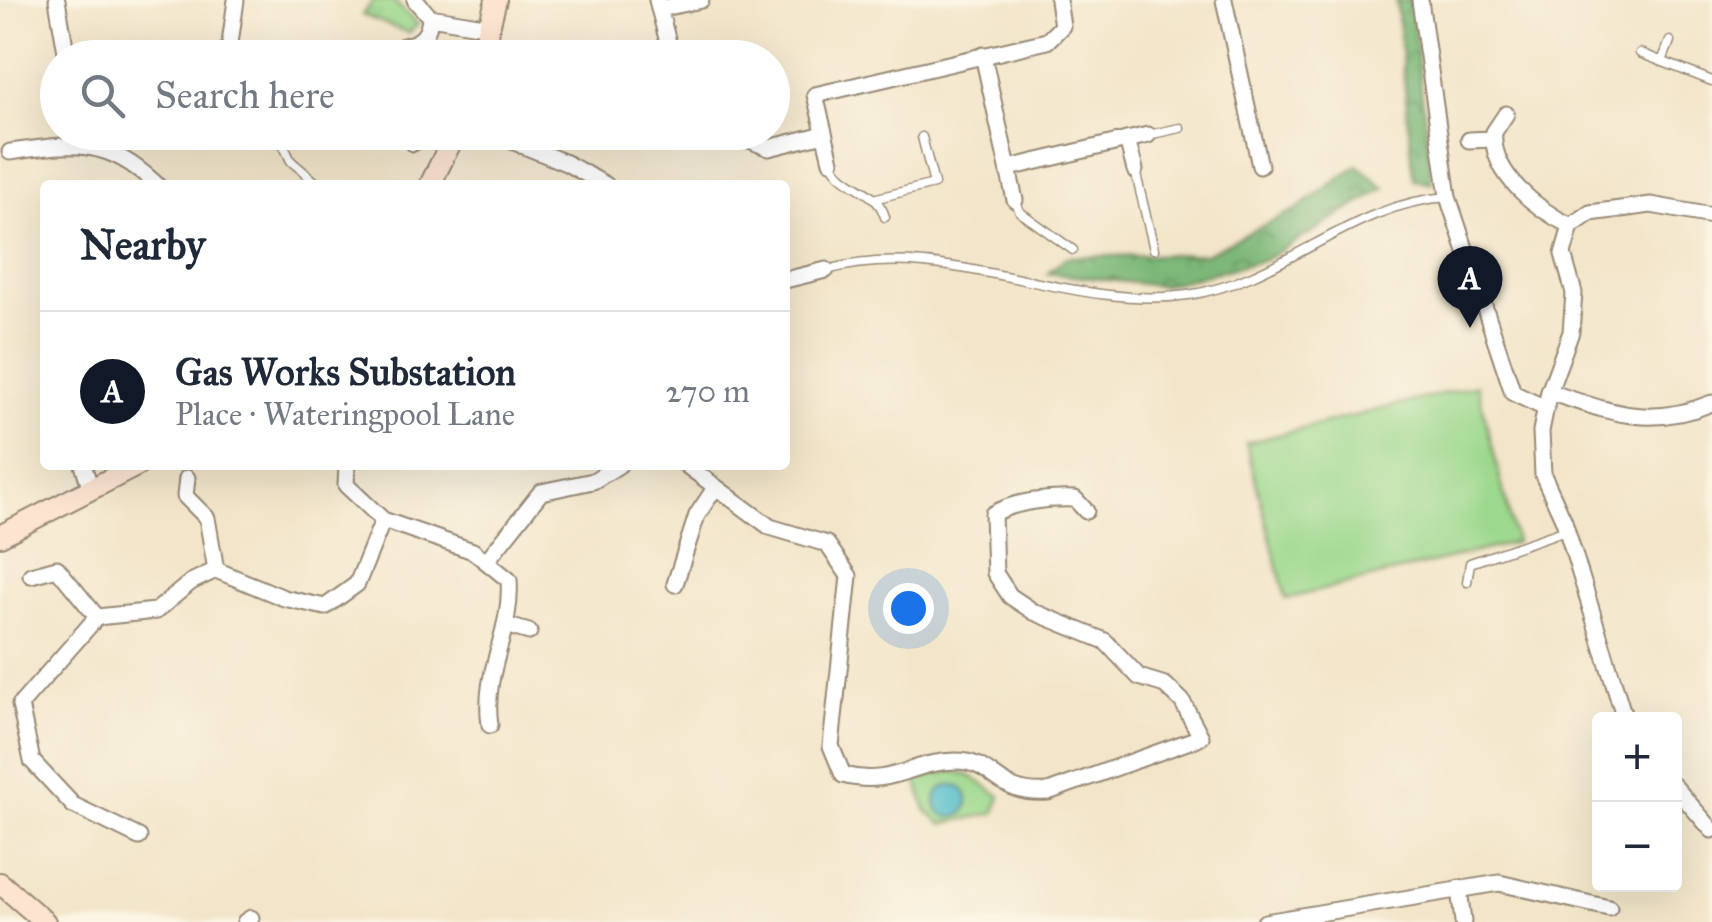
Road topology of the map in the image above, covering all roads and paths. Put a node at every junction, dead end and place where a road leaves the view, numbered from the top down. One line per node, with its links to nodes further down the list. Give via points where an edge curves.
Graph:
1 (57, 0): 12 (street)
2 (236, 0): 13 (street)
3 (415, 0): 10 (street)
4 (496, 0): 11 (street)
5 (700, 0): 9 (street)
6 (1224, 0): 38 (street)
7 (1420, 0): 45 (street)
8 (1063, 1): 19 (street, via 1056,36)
9 (658, 5): 16 (street)
10 (430, 17): 11 (street); 14 (street)
11 (490, 26): 15 (street)
12 (64, 40)
13 (230, 40)
14 (421, 40)
15 (486, 40)
16 (667, 40)
17 (1670, 41): 20 (lane)
18 (1640, 53): 20 (lane)
19 (983, 55): 24 (street, via 816,95); 39 (street)
20 (1662, 59): 21 (lane)
21 (1712, 80)
22 (1506, 114): 27 (street)
23 (1180, 128): 25 (lane)
24 (824, 134): 30 (street); 37 (street)
25 (1148, 136): 28 (street)
26 (922, 137): 46 (lane, via 934,184)
27 (1493, 139): 29 (street); 50 (street, via 1510,178)
28 (1127, 140): 39 (street); 40 (street)
29 (1469, 140)
30 (790, 142)
31 (40, 145): 36 (street)
32 (107, 150): 41 (street)
33 (286, 150): 42 (lane)
34 (447, 150): 43 (street)
35 (534, 150): 44 (street)
36 (10, 152)
37 (831, 161): 46 (lane, via 839,175)
38 (1260, 166)
39 (1009, 168): 47 (street)
40 (1134, 170): 52 (lane)
41 (152, 180)
42 (312, 180)
43 (432, 180)
44 (597, 180)
45 (1448, 197): 53 (lane, via 1360,217 1280,264 1190,294 1095,291 909,260); 55 (street, via 1513,393)
46 (877, 198): 49 (lane)
47 (1015, 200): 51 (lane, via 1020,212)
48 (1712, 216): 50 (street, via 1651,205 1590,213)
49 (885, 217)
50 (1572, 226): 55 (street, via 1563,254 1574,293 1570,332)
51 (1073, 250)
52 (1154, 250)
53 (826, 270): 54 (street)
54 (790, 279)
55 (1547, 400): 56 (street, via 1648,419 1678,417); 67 (street, via 1543,475)
56 (1712, 403)
57 (85, 470): 64 (street)
58 (128, 470): 64 (street)
59 (347, 470): 66 (street, via 346,485)
60 (611, 470): 69 (street, via 594,481 540,492)
61 (692, 470): 63 (street)
62 (188, 478): 70 (street, via 184,496 207,518)
63 (715, 488): 65 (street, via 770,526 827,544 849,576 832,746 842,775 870,782 955,761 988,770 1021,794 1048,792 1201,737 1182,701 1164,685 1140,677 1105,641 1020,604 995,573 994,514 1053,498 1075,499); 73 (street, via 698,514)
64 (91, 489): 68 (street)
65 (1086, 511)
66 (383, 520): 69 (street); 70 (street, via 357,584 326,606 284,598)
67 (1565, 525): 72 (lane, via 1470,564); 79 (street)
68 (0, 536)
69 (488, 560): 75 (street, via 509,580)
70 (216, 570): 74 (street, via 156,610)
71 (32, 574): 74 (street, via 57,568)
72 (1466, 582)
73 (675, 584)
74 (97, 617): 78 (street)
75 (506, 625): 76 (street); 80 (street, via 489,674)
76 (529, 632)
77 (0, 704): 78 (street)
78 (20, 705): 83 (street, via 32,761 73,806)
79 (1623, 712)
80 (490, 726)
81 (1682, 795): 82 (street)
82 (1712, 830)
83 (139, 838)
84 (0, 882): 87 (street)
85 (1459, 888): 86 (street, via 1499,883); 88 (street); 89 (street)
86 (1608, 908)
87 (45, 922)
88 (1266, 922)
89 (1463, 922)

